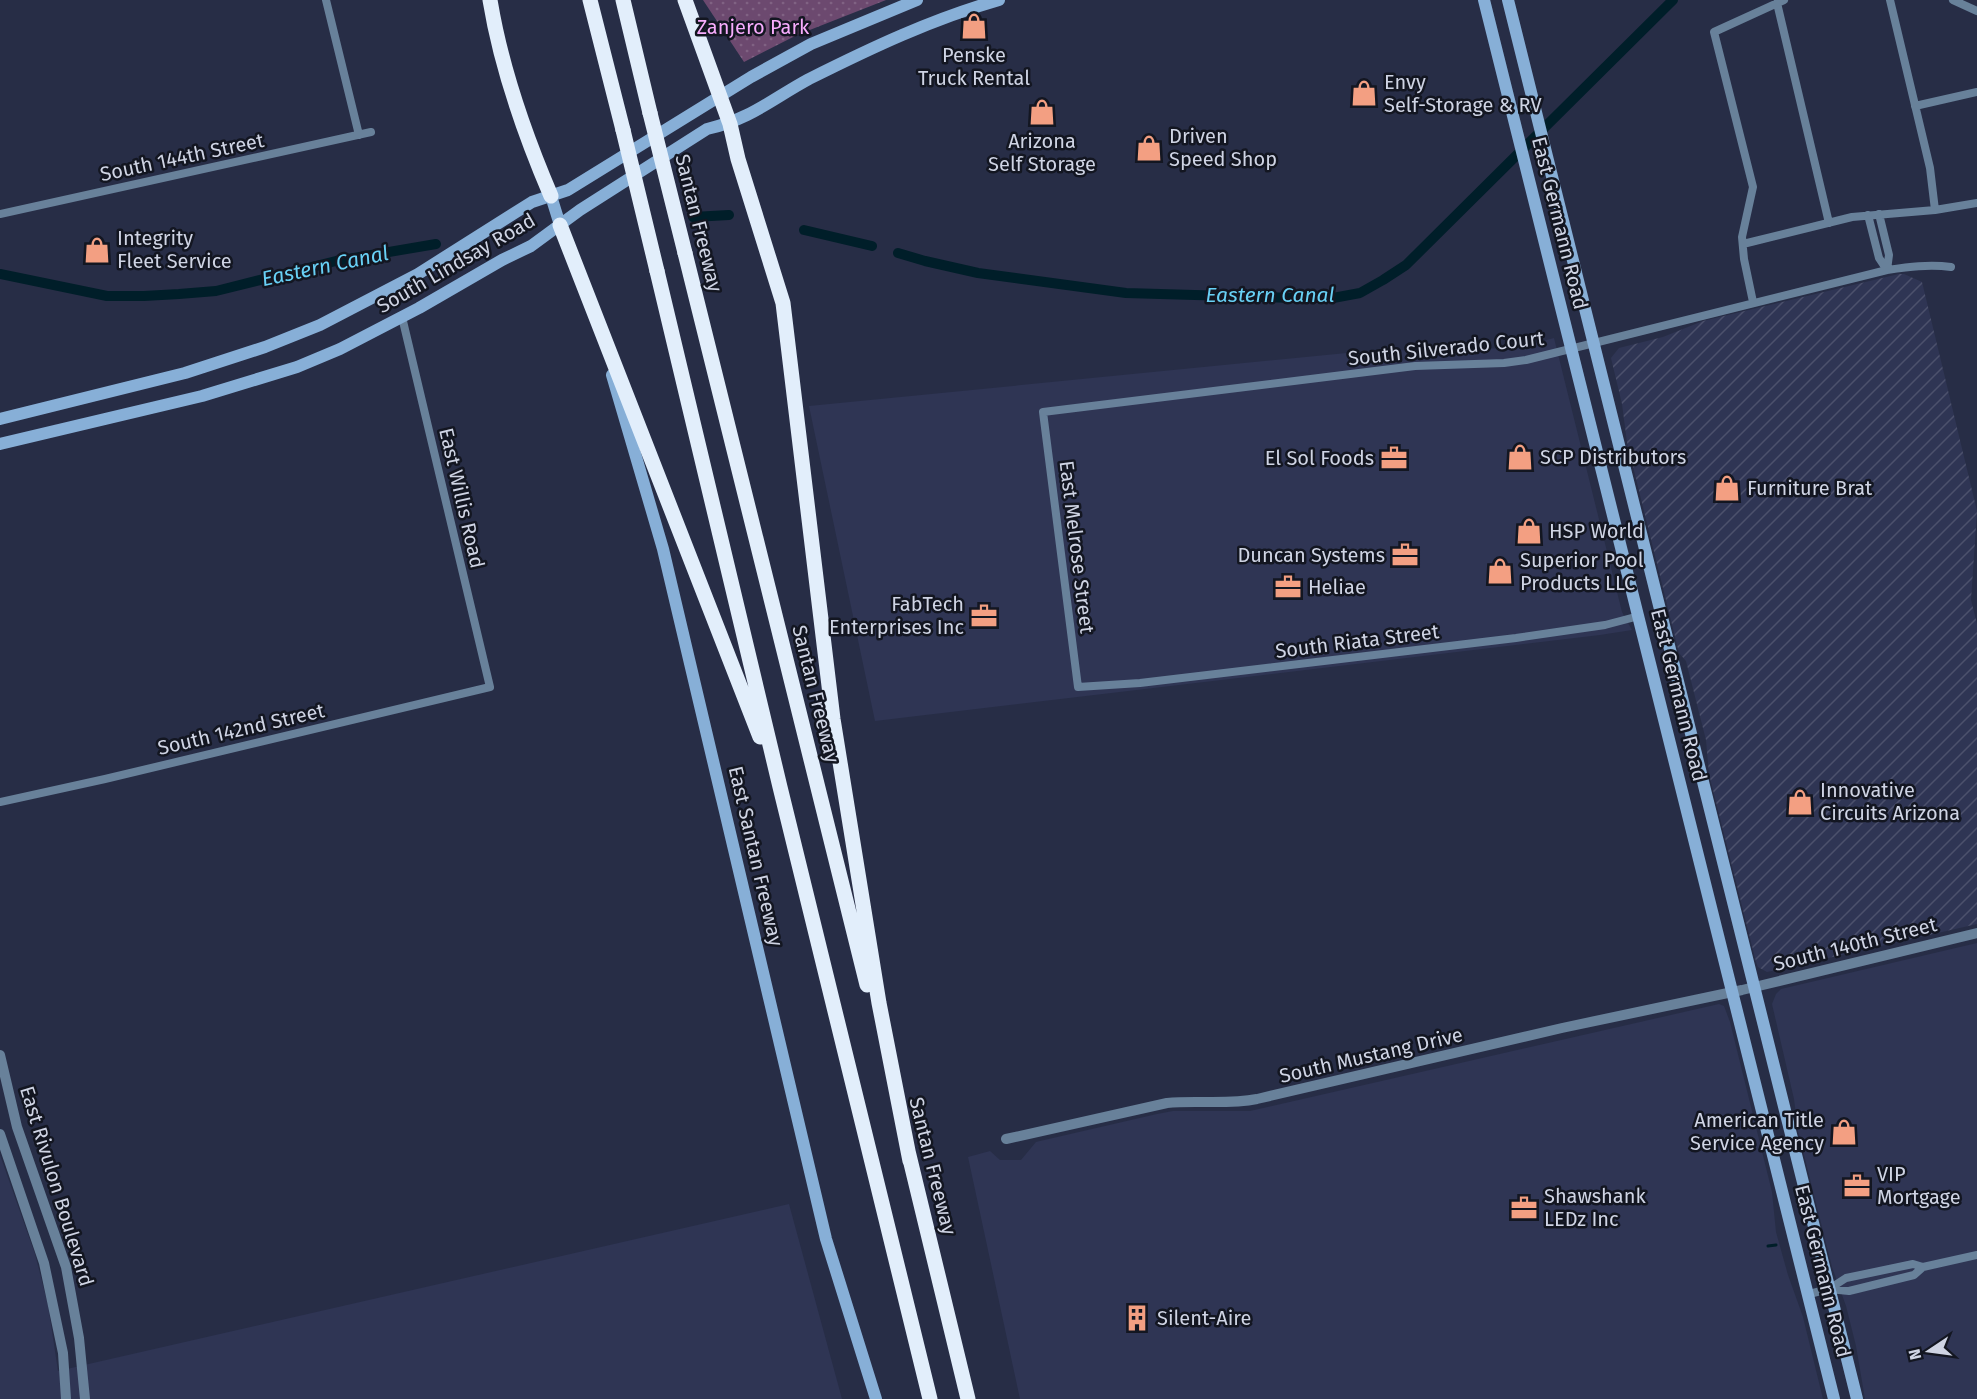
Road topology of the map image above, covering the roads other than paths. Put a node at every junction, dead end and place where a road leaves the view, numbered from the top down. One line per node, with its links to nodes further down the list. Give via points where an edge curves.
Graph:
1 (326, 0): 19 (street)
2 (490, 0): 20 (highway, via 508,78)
3 (590, 0): 42 (highway, bridge)
4 (623, 0): 49 (highway, Santan Freeway, bridge)
5 (685, 0): 15 (highway)
6 (917, 0): 15 (main road, South Lindsay Road, via 812,44)
7 (999, 0): 17 (main road, South Lindsay Road, via 934,21 873,47)
8 (1484, 0): 35 (main road, East Germann Road)
9 (1508, 0): 34 (main road, East Germann Road)
10 (1890, 0): 16 (street)
11 (1953, 0): 13 (street)
12 (1781, 2): 26 (street); 28 (street, via 1714,32 1753,187)
13 (1977, 11)
14 (1977, 92): 16 (street)
15 (720, 96): 17 (highway); 20 (main road, South Lindsay Road, via 568,190)
16 (1915, 106): 22 (street, via 1930,168)
17 (730, 124): 27 (main road, South Lindsay Road, via 707,129); 49 (highway, via 785,317 835,730 879,1003)
18 (371, 132): 19 (street, South 144th Street)
19 (359, 135): 23 (street, South 144th Street)
20 (551, 196): 27 (main road); 37 (main road, South Lindsay Road, via 532,202 394,288 287,338 185,373)
21 (1977, 203): 22 (street)
22 (1935, 210): 24 (street)
23 (0, 214)
24 (1879, 214): 25 (street); 30 (street, via 1889,255)
25 (1868, 215): 26 (street); 30 (street, via 1879,258)
26 (1829, 223): 28 (street)
27 (560, 225): 32 (main road, South Lindsay Road, via 531,246); 33 (highway)
28 (1743, 244): 31 (street)
29 (1951, 267): 30 (street, South Silverado Court, via 1925,265)
30 (1887, 270): 31 (street, South Silverado Court)
31 (1753, 302): 34 (street, South Silverado Court)
32 (402, 317): 38 (main road, South Lindsay Road, via 340,349 253,382); 40 (street, East Willis Road)
33 (597, 323): 42 (highway); 55 (main road, East Santan Freeway, via 663,549 826,1239)
34 (1593, 344): 35 (street, South Silverado Court); 45 (main road, East Germann Road)
35 (1571, 350): 36 (street, South Silverado Court, via 1504,363 1415,366); 39 (main road, East Germann Road)
36 (1043, 412): 41 (street, East Melrose Street)
37 (0, 419)
38 (0, 444)
39 (1639, 616): 41 (street, South Riata Street, via 1516,638); 45 (main road, East Germann Road)
40 (490, 687): 43 (street, South 142nd Street)
41 (1078, 687)
42 (780, 787): 56 (highway)
43 (0, 801)
44 (1977, 933): 45 (street, South 140th Street)
45 (1743, 990): 48 (street, South Mustang Drive, via 1257,1099 1167,1103); 51 (main road, East Germann Road); 52 (main road, East Germann Road)
46 (0, 1055): 54 (street, East Rivulon Boulevard, via 17,1127 66,1267 80,1338)
47 (0, 1134): 53 (street, East Rivulon Boulevard, via 44,1263 63,1353)
48 (1006, 1139)
49 (910, 1161): 57 (highway, Santan Freeway)
50 (1977, 1255): 51 (street, via 1923,1268 1913,1264 1846,1278)
51 (1829, 1289): 52 (street); 59 (main road, East Germann Road)
52 (1809, 1294): 58 (main road, East Germann Road)
53 (66, 1399)
54 (86, 1399)
55 (876, 1399)
56 (930, 1399)
57 (968, 1399)
58 (1834, 1399)
59 (1857, 1399)

